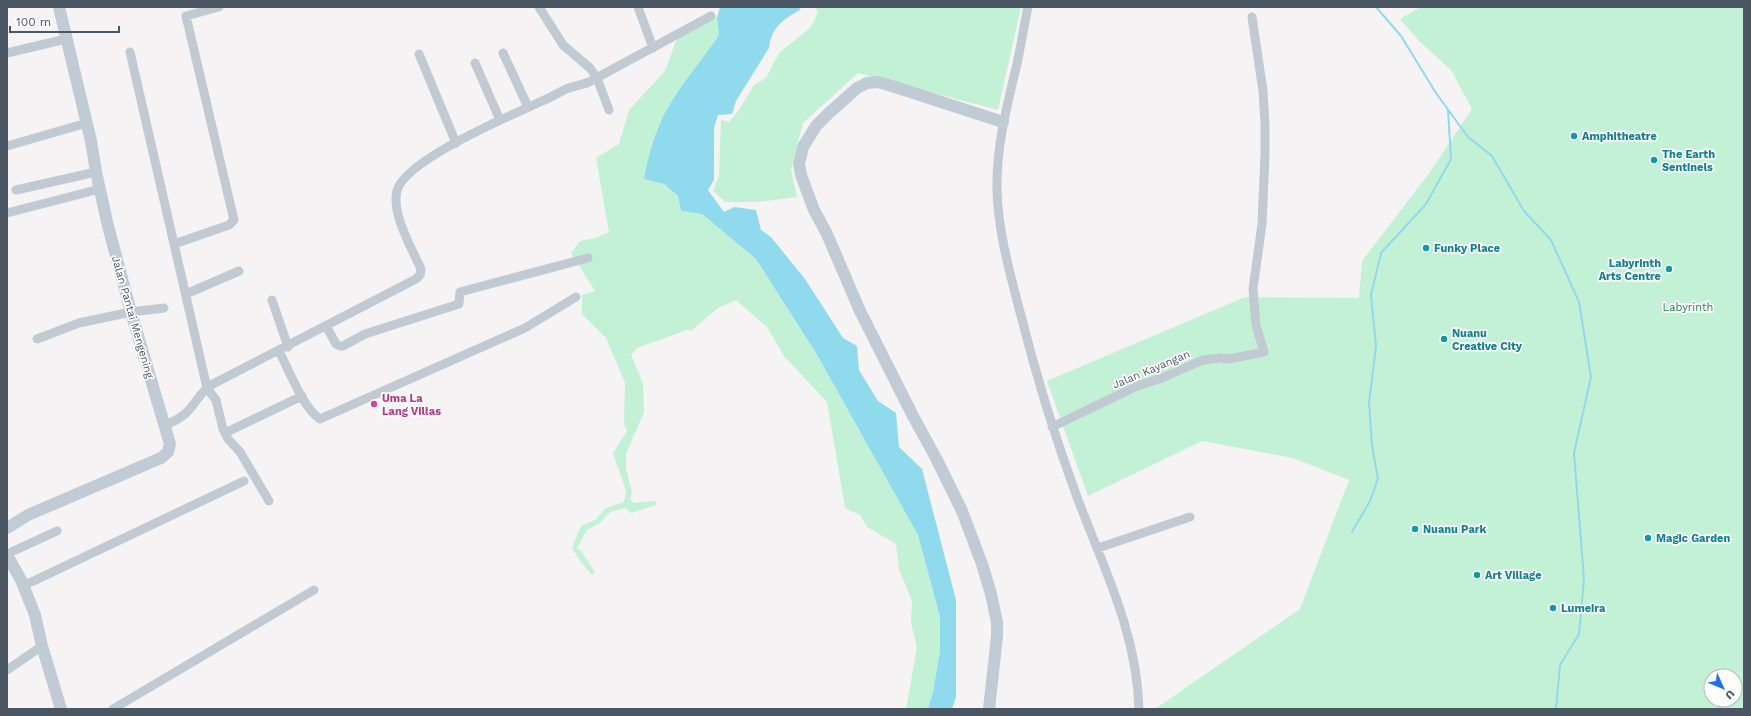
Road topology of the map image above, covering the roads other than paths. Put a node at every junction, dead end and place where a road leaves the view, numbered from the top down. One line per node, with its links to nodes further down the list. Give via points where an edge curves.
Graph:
1 (59, 7): 8 (street, Jalan Pantai Mengening)
2 (219, 7): 27 (street, via 186,16 234,220 229,225)
3 (538, 7): 15 (street, via 563,45 590,68)
4 (638, 7): 9 (street)
5 (1028, 7): 19 (street)
6 (711, 16): 9 (street)
7 (1252, 17): 41 (street, Jalan Kayangan, via 1265,124 1262,224 1253,289 1256,325 1264,352 1229,360 1204,360 1137,386)
8 (66, 39): 11 (street); 20 (street, Jalan Pantai Mengening)
9 (653, 48): 15 (street)
10 (130, 52): 27 (street)
11 (7, 53)
12 (503, 53): 16 (street)
13 (419, 54): 21 (street)
14 (475, 63): 18 (street)
15 (597, 78): 16 (street); 17 (street)
16 (528, 107): 18 (street)
17 (608, 110)
18 (500, 120): 21 (street)
19 (1003, 122): 41 (street, via 997,189 1001,228 1008,268); 56 (street, via 895,86 878,82 867,83 857,88 816,126 803,147 799,164 802,183 860,311 962,511 982,564 997,622)
20 (87, 123): 22 (street); 23 (street, Jalan Pantai Mengening)
21 (456, 142): 35 (street, via 418,166 400,182 397,191 399,218 421,269 420,275 411,283)
22 (7, 146)
23 (96, 172): 24 (street, Jalan Pantai Mengening); 25 (street)
24 (100, 189): 26 (street); 34 (street, Jalan Pantai Mengening)
25 (16, 190)
26 (7, 213)
27 (174, 244): 30 (street)
28 (588, 258): 35 (street, via 460,292 459,304 364,334 343,346 336,344)
29 (240, 271): 30 (street)
30 (186, 294): 38 (street)
31 (576, 296): 39 (street, via 525,328 320,419 314,416)
32 (272, 300): 37 (street)
33 (164, 308): 34 (street)
34 (131, 312): 36 (street, via 79,323); 40 (street, Jalan Pantai Mengening)
35 (326, 326): 37 (street)
36 (37, 339)
37 (284, 349): 38 (street); 39 (street)
38 (209, 386): 40 (street, via 186,413); 42 (street, via 216,400)
39 (302, 396): 42 (street)
40 (165, 425): 46 (street, Jalan Pantai Mengening, via 170,444 168,452 161,458 28,515)
41 (1052, 427): 48 (street)
42 (225, 433): 44 (street, via 240,452)
43 (244, 481): 50 (street)
44 (269, 501)
45 (1190, 517): 48 (street)
46 (7, 528)
47 (57, 531): 49 (street)
48 (1098, 548): 57 (street, via 1114,588 1131,645)
49 (7, 555): 50 (street)
50 (23, 586): 52 (street, via 35,615)
51 (314, 590): 55 (street)
52 (42, 646): 53 (street); 54 (street)
53 (7, 670)
54 (61, 709)
55 (113, 709)
56 (989, 709)
57 (1139, 709)

